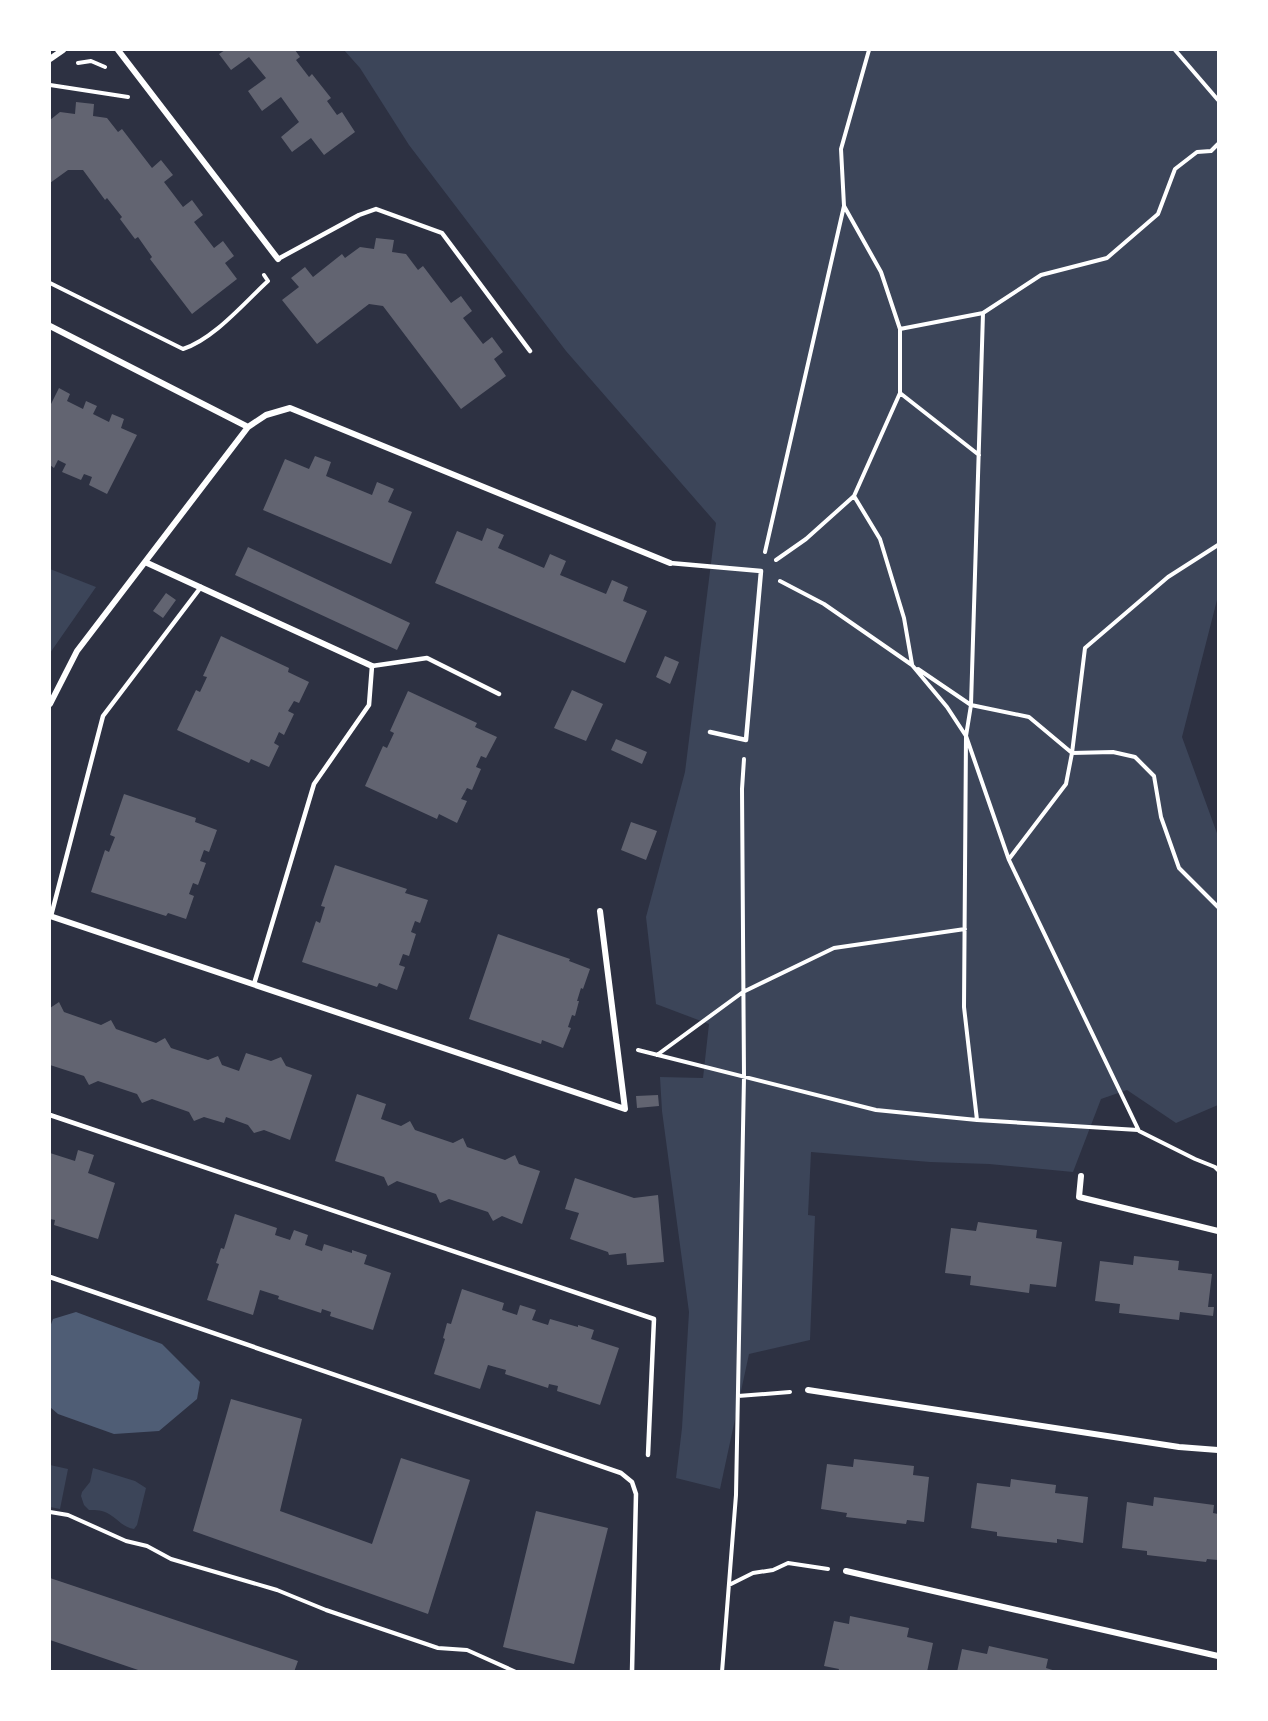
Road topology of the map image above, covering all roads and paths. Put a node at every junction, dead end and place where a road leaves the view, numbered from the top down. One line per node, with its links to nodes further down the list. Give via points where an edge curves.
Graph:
1 (63, 50): 5 (street)
2 (118, 50): 13 (street)
3 (869, 50): 12 (path, via 841,149)
4 (1175, 50): 10 (path)
5 (50, 59)
6 (69, 65): 7 (path, via 91,61)
7 (111, 74)
8 (50, 85): 9 (path, via 128,97)
9 (122, 89)
10 (1218, 100)
11 (1218, 144): 16 (path, via 1211,151 1197,152 1175,169 1158,214 1107,258 1041,275)
12 (844, 206): 18 (path, via 881,272); 27 (path)
13 (278, 259): 19 (lane, via 376,209 442,233)
14 (261, 271): 15 (path, via 268,280 217,329 183,350)
15 (50, 283)
16 (983, 313): 18 (path); 22 (path)
17 (50, 326): 21 (street)
18 (900, 329): 20 (path)
19 (530, 351)
20 (900, 393): 22 (path); 23 (path)
21 (248, 427): 25 (street); 26 (street, via 266,415 290,408)
22 (979, 455): 33 (path)
23 (854, 496): 27 (path, via 806,539); 29 (path, via 880,539 904,618)
24 (1218, 544): 37 (path, via 1168,577 1085,648)
25 (145, 562): 28 (street); 32 (street, via 76,651)
26 (670, 562): 27 (lane)
27 (761, 570): 29 (path, via 825,604); 36 (lane)
28 (201, 587): 30 (street); 41 (lane, via 103,716)
29 (912, 665): 33 (path); 35 (path)
30 (372, 666): 31 (lane, via 427,658); 43 (lane, via 369,705 314,784)
31 (499, 694)
32 (50, 704)
33 (971, 705): 35 (path); 37 (path, via 1029,717)
34 (710, 732): 36 (lane)
35 (966, 736): 38 (path); 42 (path)
36 (746, 740): 44 (path, via 742,789)
37 (1072, 753): 38 (path, via 1066,784); 39 (path, via 1113,752 1135,757 1154,776 1161,817 1179,868)
38 (1009, 860): 50 (path)
39 (1218, 907)
40 (600, 911): 45 (street)
41 (50, 916): 43 (street)
42 (965, 929): 44 (path, via 834,948); 49 (path, via 964,1007)
43 (254, 984): 45 (street, via 625,1109)
44 (743, 992): 46 (path); 47 (path)
45 (616, 1045): 46 (path)
46 (656, 1055): 47 (path)
47 (744, 1077): 49 (path, via 876,1110); 56 (path)
48 (50, 1115): 58 (lane, via 654,1319)
49 (977, 1120): 50 (path)
50 (1139, 1131): 51 (path)
51 (1218, 1170)
52 (1081, 1176): 53 (street, via 1079,1197)
53 (1218, 1231)
54 (50, 1277): 64 (lane, via 621,1473 632,1482 636,1494)
55 (808, 1390): 56 (path); 57 (street)
56 (738, 1396): 61 (path)
57 (1218, 1450)
58 (648, 1455)
59 (50, 1512): 63 (path, via 68,1515 171,1559 277,1590 438,1648 467,1650)
60 (846, 1571): 61 (path, via 788,1563); 62 (street)
61 (729, 1585): 65 (path)
62 (1218, 1656)
63 (516, 1671)
64 (632, 1671)
65 (722, 1671)

